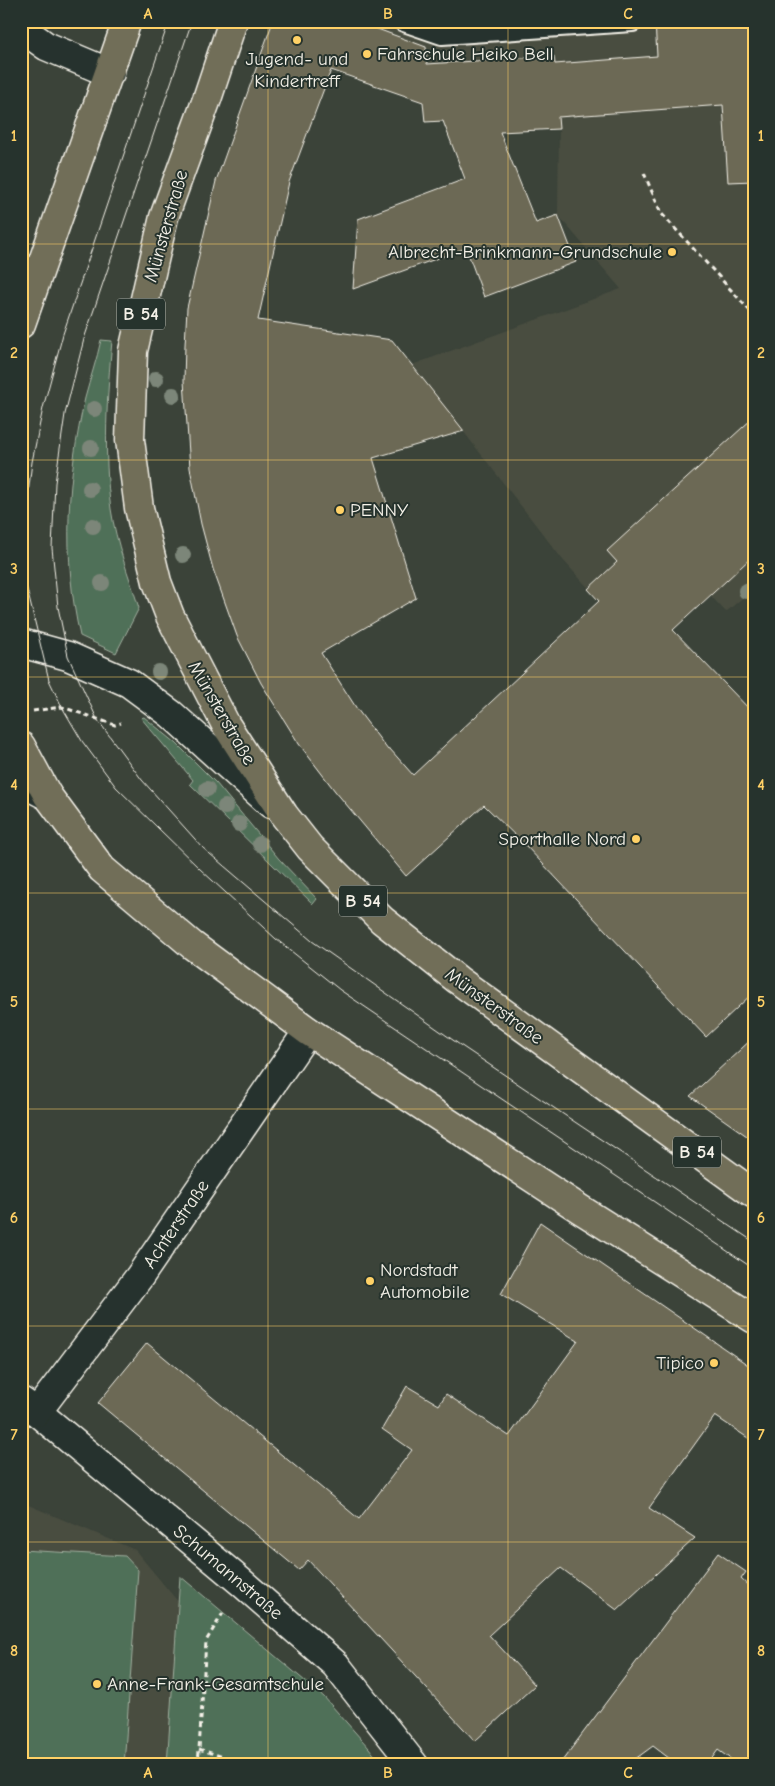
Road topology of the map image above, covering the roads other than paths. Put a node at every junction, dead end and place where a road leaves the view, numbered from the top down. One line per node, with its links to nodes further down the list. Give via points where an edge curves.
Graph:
1 (127, 21): 7 (main road)
2 (232, 21): 13 (main road, Münsterstraße / B 54, via 164,217 133,351 130,440 139,508 157,582 170,616 226,725)
3 (404, 21): 5 (lane, via 442,34)
4 (632, 21): 5 (lane)
5 (597, 22)
6 (21, 28): 7 (street, via 46,46)
7 (110, 73): 8 (main road)
8 (21, 324)
9 (21, 643): 13 (street, via 68,656 128,683 212,749)
10 (21, 746): 12 (main road)
11 (21, 782): 12 (street)
12 (48, 796): 14 (main road, via 102,869 192,945)
13 (284, 815): 15 (main road, Münsterstraße / B 54, via 310,848 382,920 458,980)
14 (308, 1031): 16 (main road); 17 (street, Achterstraße, via 140,1276)
15 (754, 1194)
16 (754, 1319)
17 (29, 1407): 18 (street, Schumannstraße, via 335,1664)
18 (414, 1765)

